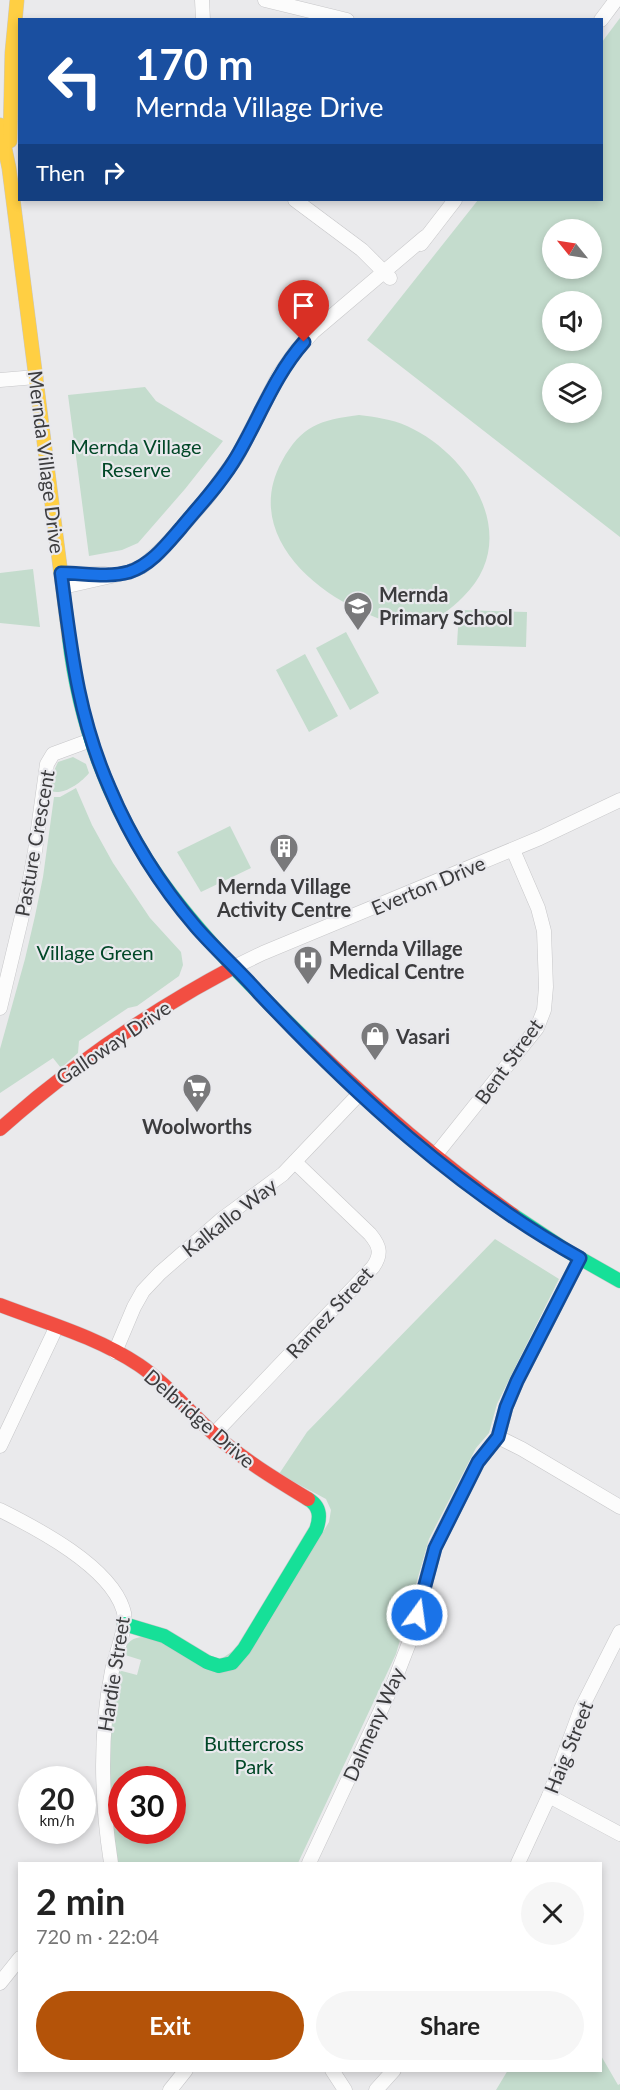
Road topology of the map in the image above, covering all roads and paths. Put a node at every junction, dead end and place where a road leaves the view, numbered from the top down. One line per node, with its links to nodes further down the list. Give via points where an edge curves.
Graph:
1 (202, 0): 7 (street)
2 (265, 0): 8 (street)
3 (606, 0): 9 (street)
4 (616, 0): 10 (street)
5 (15, 1): 6 (street); 12 (street, Mernda Village Drive)
6 (0, 8)
7 (203, 18)
8 (339, 18)
9 (592, 18)
10 (602, 18)
11 (0, 125): 12 (street, Mernda Village Drive)
12 (9, 168): 16 (street, Mernda Village Drive)
13 (296, 201): 15 (street, via 362,250)
14 (453, 201): 15 (street, via 416,253)
15 (389, 276): 19 (street, via 365,298 344,308 313,332 295,352 237,457 167,544 129,572)
16 (35, 372): 17 (street); 18 (street); 19 (street, Mernda Village Drive)
17 (0, 373)
18 (0, 380)
19 (62, 580): 20 (street, Mernda Village Drive, via 77,690)
20 (91, 740): 23 (street, Mernda Village Drive, via 110,790 148,863 197,928); 24 (street, Pasture Crescent, via 53,754 47,764 27,895)
21 (620, 800): 22 (street, Everton Drive)
22 (513, 850): 23 (street, Everton Drive); 27 (street, Bent Street, via 544,931 544,1010 537,1028)
23 (234, 967): 25 (street, Mernda Village Drive); 26 (street, Galloway Drive, via 106,1042)
24 (0, 1008)
25 (360, 1093): 27 (street, Mernda Village Drive); 28 (street, Kalkallo Way)
26 (0, 1129)
27 (434, 1157): 29 (street, Mernda Village Drive, via 498,1205)
28 (295, 1162): 33 (street, Kalkallo Way, via 160,1273 143,1291); 34 (street, Ramez Street, via 370,1234 379,1246 379,1256 373,1267)
29 (580, 1258): 30 (street, Mernda Village Drive); 35 (street, Dalmeny Way, via 517,1381)
30 (620, 1281)
31 (0, 1305): 32 (street, Delbridge Drive)
32 (56, 1328): 33 (street, Delbridge Drive); 36 (street)
33 (115, 1352): 34 (street, Delbridge Drive, via 164,1384)
34 (214, 1434): 39 (street, Delbridge Drive, via 265,1473 312,1501 320,1514 316,1530 232,1663 214,1665 164,1636)
35 (498, 1437): 37 (street); 44 (street, Dalmeny Way, via 478,1462 435,1548 394,1682)
36 (0, 1446)
37 (620, 1507)
38 (0, 1510): 39 (street, Hardie Street, via 60,1543 95,1572 123,1606)
39 (124, 1624): 43 (street, Hardie Street, via 103,1731 103,1803)
40 (620, 1632): 41 (street, Haig Street, via 581,1709)
41 (549, 1796): 42 (street); 45 (street, Haig Street)
42 (620, 1834)
43 (111, 1862)
44 (309, 1862)
45 (518, 1862)
46 (18, 1960): 47 (street)
47 (0, 1983)
48 (184, 2072): 51 (street)
49 (333, 2072): 52 (street)
50 (392, 2072): 53 (street)
51 (170, 2090)
52 (345, 2090)
53 (376, 2090)

